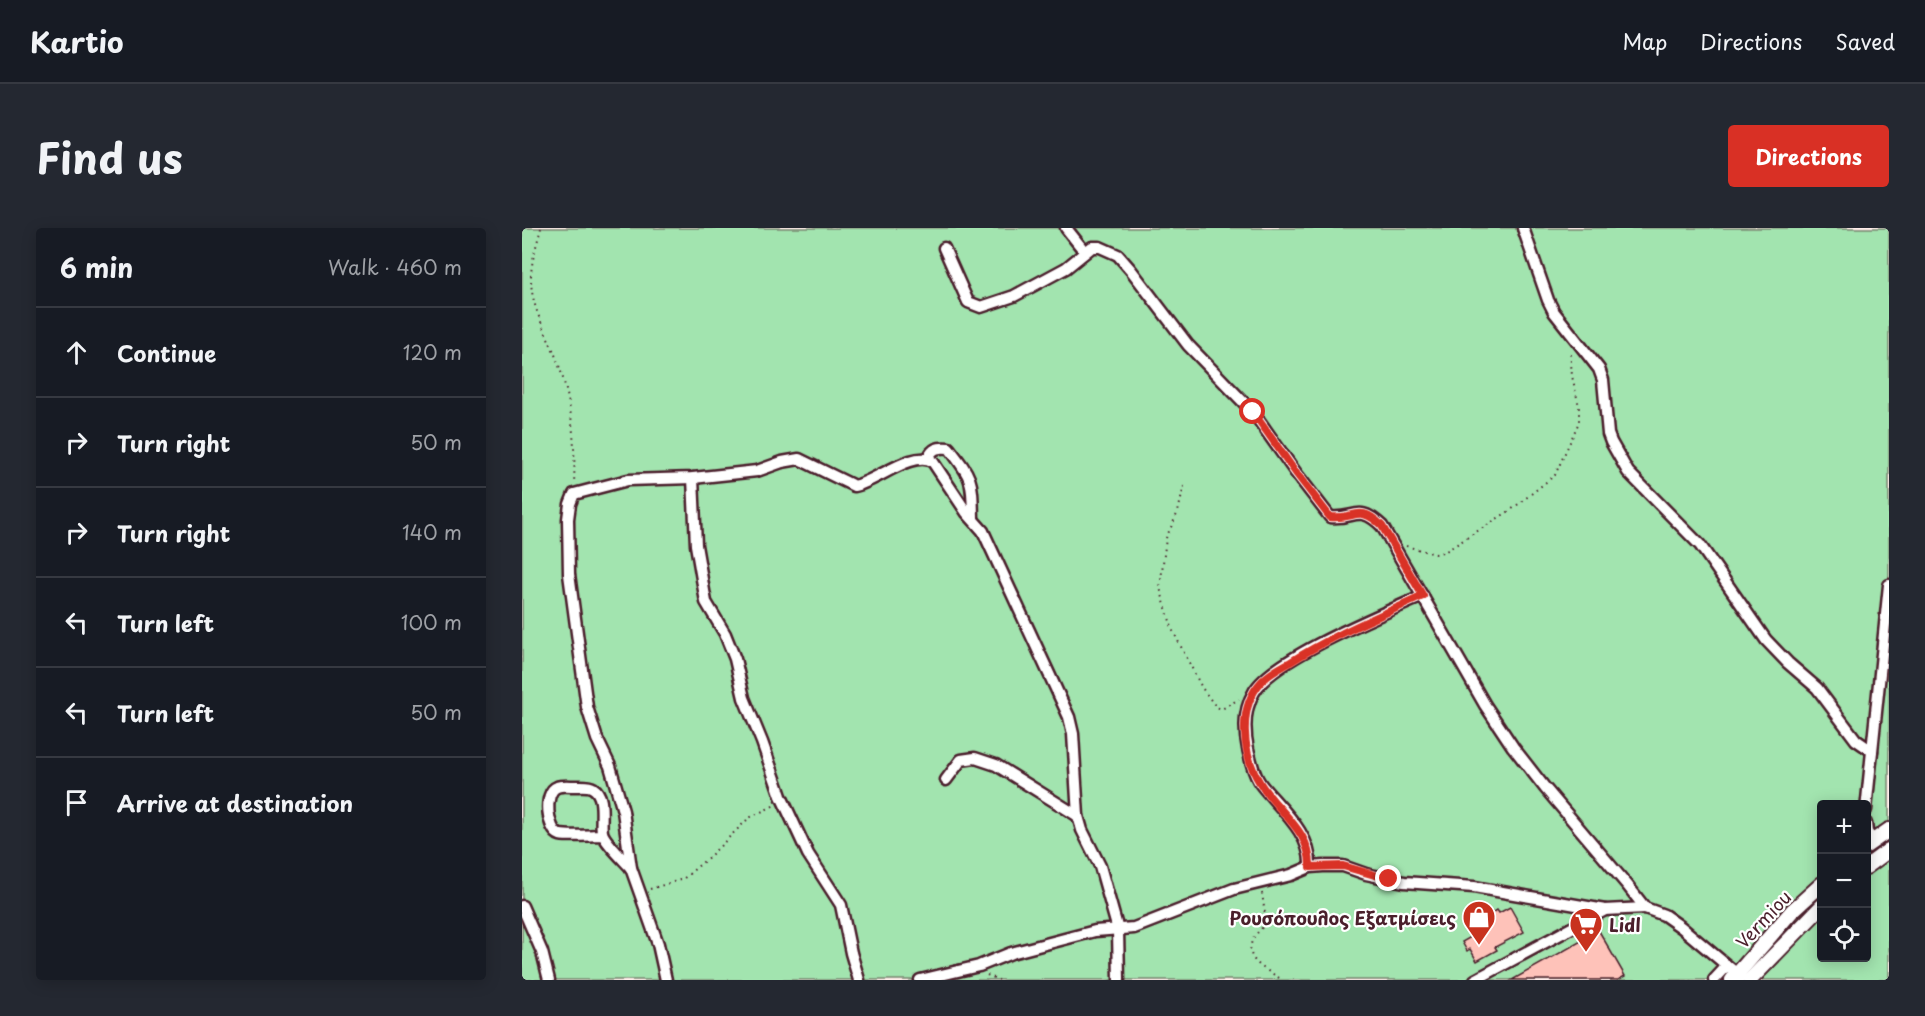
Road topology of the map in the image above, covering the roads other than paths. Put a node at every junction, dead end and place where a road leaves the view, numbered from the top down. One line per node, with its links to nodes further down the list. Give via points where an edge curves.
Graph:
1 (1066, 228): 4 (street)
2 (1523, 228): 10 (street, via 1554,312 1599,369 1608,434 1628,472 1700,546 1766,640 1817,688 1856,740)
3 (944, 248): 4 (street, via 968,302 981,307 1014,296 1066,268)
4 (1085, 252): 9 (street, via 1100,248 1118,255 1188,345 1253,412 1330,517 1355,513 1373,517)
5 (928, 459): 6 (street, via 903,464 854,486 799,459 757,471); 7 (street); 7 (street, via 934,449 949,448 969,474)
6 (693, 478): 20 (street, via 628,480 574,494 570,504 569,574 582,679 590,721 610,766 623,811); 30 (street, via 696,545 706,602 735,659 744,698 781,796 808,854 841,905)
7 (973, 518): 13 (street, via 988,540 1069,717)
8 (1889, 585): 10 (street)
9 (1423, 596): 19 (street, via 1299,656 1269,675 1254,691 1245,733 1252,762 1260,784 1304,839); 23 (street, via 1513,747)
10 (1872, 751): 12 (street)
11 (946, 780): 13 (street, via 961,760 975,758 996,765)
12 (1867, 800)
13 (1078, 816): 26 (street, via 1100,866)
14 (1889, 830): 16 (main road)
15 (602, 835): 15 (street, via 600,796 595,789 557,787 550,794 554,831 560,835); 20 (street)
16 (1871, 843)
17 (1886, 852): 18 (main road)
18 (1871, 863)
19 (1310, 867): 25 (street, via 1343,866 1396,880 1474,887); 26 (street, via 1234,889 1140,926)
20 (631, 868): 29 (street, via 658,944)
21 (1817, 888): 27 (main road, Vermiou, via 1792,911)
22 (522, 906): 28 (street, via 542,952)
23 (1645, 908): 25 (street); 27 (street, via 1681,927)
24 (1819, 908): 27 (main road, Vermiou)
25 (1605, 910): 33 (street)
26 (1118, 930): 31 (street, via 1095,931); 32 (street)
27 (1738, 976): 34 (street)
28 (549, 980)
29 (666, 980)
30 (860, 980)
31 (920, 980)
32 (1119, 980)
33 (1475, 980)
34 (1714, 980)

